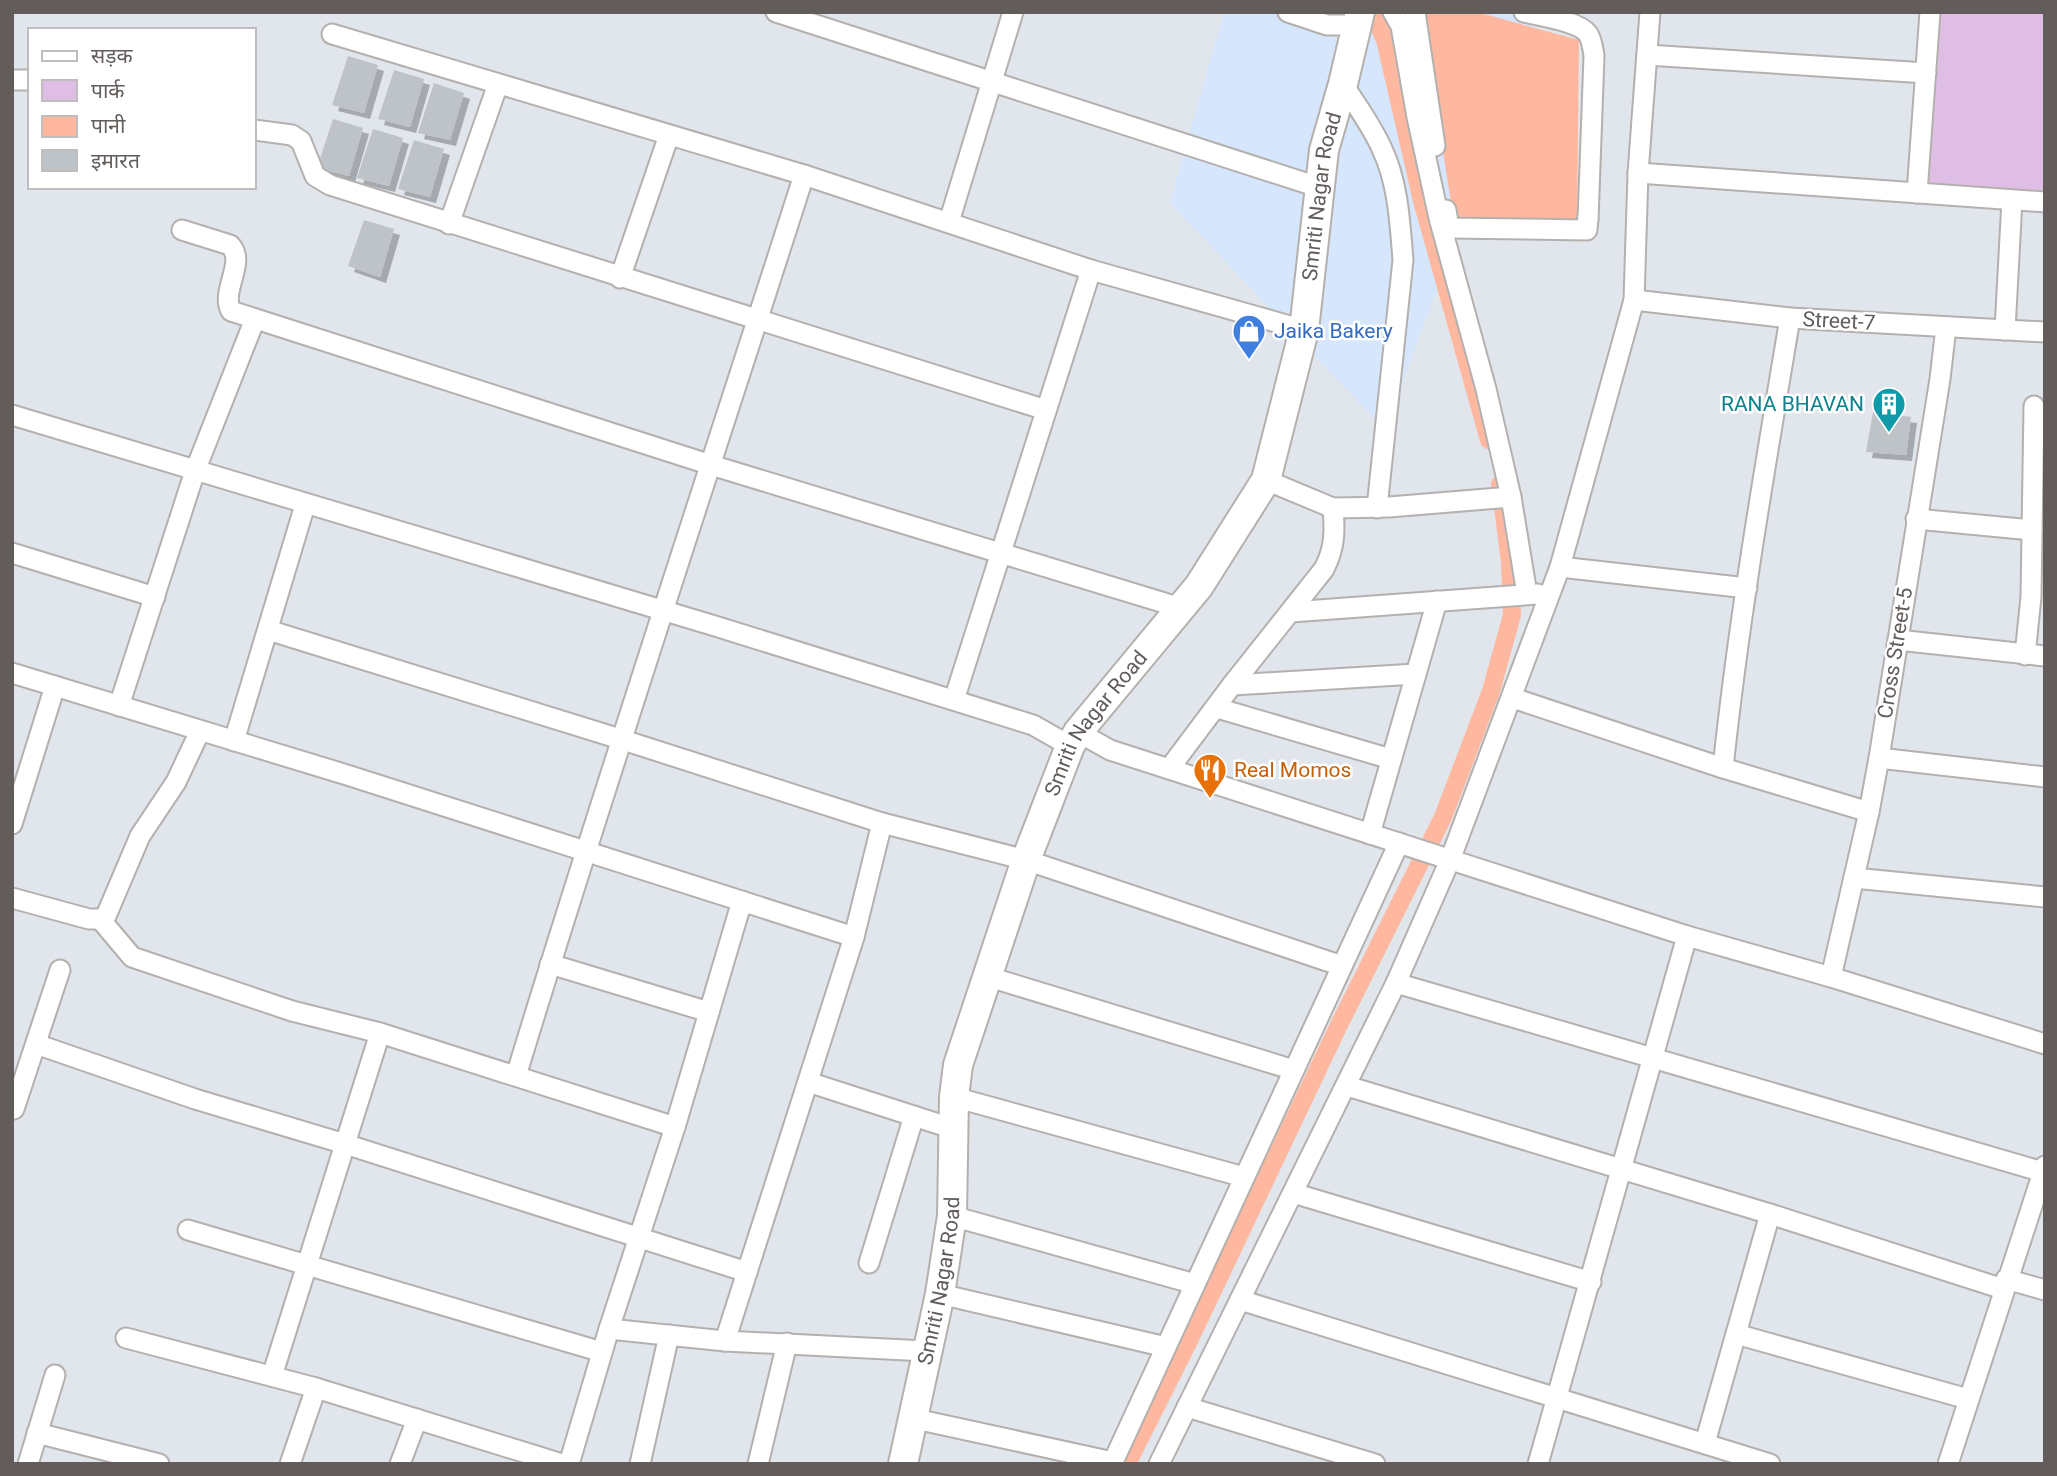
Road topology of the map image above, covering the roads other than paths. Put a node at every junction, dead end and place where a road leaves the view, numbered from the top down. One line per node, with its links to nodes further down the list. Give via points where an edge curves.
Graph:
1 (776, 12): 13 (street)
2 (1013, 12): 13 (street)
3 (1287, 12): 8 (street)
4 (1524, 12): 7 (street, via 1575,24 1591,40 1587,230 1449,228)
5 (1650, 12): 11 (street)
6 (1930, 12): 12 (street)
7 (1401, 13): 43 (street, via 1439,218)
8 (1326, 18): 9 (street)
9 (1358, 19): 15 (main road, Smriti Nagar Road)
10 (332, 34): 14 (street)
11 (1647, 55): 12 (street); 18 (street)
12 (1926, 72): 21 (street)
13 (992, 81): 20 (street); 24 (street)
14 (498, 84): 17 (street); 25 (street)
15 (1343, 84): 20 (main road, Smriti Nagar Road); 46 (street, via 1383,149 1401,223 1403,260)
16 (256, 130): 25 (street, via 292,135 301,141 315,176 330,186)
17 (668, 135): 19 (street); 28 (street)
18 (1638, 173): 21 (street); 29 (street)
19 (804, 175): 24 (street); 32 (street)
20 (1318, 187): 34 (main road, Smriti Nagar Road)
21 (1917, 193): 22 (street)
22 (2012, 200): 23 (street); 35 (street)
23 (2045, 202)
24 (948, 222): 27 (street)
25 (449, 223): 28 (street)
26 (182, 230): 31 (street, via 234,248 228,306)
27 (1091, 270): 34 (street); 38 (street)
28 (620, 278): 32 (street)
29 (1634, 300): 30 (street, Street-7); 51 (street)
30 (1790, 318): 33 (street, Street-7); 52 (street)
31 (255, 319): 40 (street); 41 (street)
32 (758, 320): 38 (street); 40 (street)
33 (1945, 327): 35 (street, Street-7); 47 (street, Cross Street-5)
34 (1304, 330): 42 (main road, Smriti Nagar Road)
35 (2005, 330): 36 (street, Street-7)
36 (2045, 332)
37 (2034, 406): 48 (street)
38 (1046, 410): 50 (street)
39 (12, 415): 41 (street)
40 (711, 465): 50 (street); 58 (street)
41 (195, 471): 44 (street); 55 (street)
42 (1266, 480): 45 (street); 57 (main road, Smriti Nagar Road)
43 (1511, 497): 46 (street); 53 (street)
44 (305, 505): 58 (street); 60 (street)
45 (1333, 508): 46 (street); 59 (street, via 1332,553)
46 (1377, 508)
47 (1916, 519): 48 (street); 61 (street, Cross Street-5)
48 (2032, 530): 62 (street)
49 (12, 552): 55 (street)
50 (1001, 553): 57 (street); 68 (street)
51 (1560, 567): 52 (street); 54 (street)
52 (1747, 588): 77 (street)
53 (1527, 594): 54 (street); 56 (street)
54 (1550, 594): 67 (street)
55 (155, 597): 69 (street)
56 (1437, 601): 59 (street); 64 (street)
57 (1181, 608): 73 (main road, Smriti Nagar Road)
58 (664, 611): 68 (street); 72 (street)
59 (1291, 612): 65 (street)
60 (268, 630): 72 (street); 74 (street)
61 (1898, 640): 62 (street); 75 (street, Cross Street-5)
62 (2035, 655)
63 (12, 673): 66 (street)
64 (1416, 674): 65 (street); 76 (street)
65 (1232, 685): 70 (street)
66 (55, 686): 69 (street); 82 (street)
67 (1513, 698): 77 (street); 87 (street)
68 (954, 700): 73 (street)
69 (120, 706): 71 (street)
70 (1217, 708): 76 (street); 78 (street)
71 (201, 731): 74 (street); 92 (street, via 176,782 140,836 110,911)
72 (620, 739): 81 (street); 85 (street)
73 (1074, 739): 78 (street); 86 (main road, Smriti Nagar Road)
74 (234, 741): 85 (street)
75 (1879, 758): 79 (street); 80 (street, Cross Street-5)
76 (1391, 759): 83 (street)
77 (1723, 768): 80 (street)
78 (1169, 769): 83 (street)
79 (2045, 777)
80 (1869, 812): 88 (street, Cross Street-5)
81 (882, 823): 86 (street); 94 (street)
82 (12, 824)
83 (1370, 834): 84 (street)
84 (1399, 843): 87 (street); 96 (street)
85 (585, 850): 91 (street); 95 (street)
86 (1026, 860): 96 (street); 98 (main road, Smriti Nagar Road)
87 (1450, 860): 93 (street); 100 (street)
88 (1854, 878): 89 (street); 99 (street, Cross Street-5)
89 (2045, 897)
90 (12, 898): 92 (street)
91 (742, 901): 94 (street); 101 (street)
92 (100, 919): 102 (street, via 132,957 292,1011)
93 (1687, 936): 99 (street); 105 (street)
94 (854, 937): 108 (street)
95 (550, 964): 101 (street); 107 (street)
96 (1342, 966): 106 (street)
97 (60, 970): 103 (street)
98 (986, 976): 106 (street); 110 (main road, Smriti Nagar Road, via 958,1065)
99 (1831, 977): 104 (street)
100 (1396, 983): 105 (street); 109 (street)
101 (709, 1012): 113 (street)
102 (380, 1033): 107 (street); 115 (street)
103 (36, 1044): 111 (street); 115 (street)
104 (2045, 1044)
105 (1652, 1056): 116 (street); 117 (street)
106 (1294, 1070): 118 (street)
107 (516, 1076): 113 (street)
108 (808, 1082): 112 (street); 126 (street)
109 (1347, 1086): 117 (street); 119 (street)
110 (954, 1097): 114 (main road, Smriti Nagar Road); 118 (street)
111 (14, 1109)
112 (914, 1116): 114 (street); 124 (street)
113 (675, 1126): 123 (street)
114 (954, 1129): 121 (main road, Smriti Nagar Road)
115 (345, 1144): 123 (street); 125 (street)
116 (2044, 1169): 129 (street)
117 (1621, 1170): 120 (street); 127 (street)
118 (1244, 1177): 128 (street)
119 (1293, 1193): 127 (street); 132 (street)
120 (1770, 1213): 129 (street); 134 (street)
121 (952, 1216): 128 (street); 131 (main road, Smriti Nagar Road)
122 (188, 1230): 125 (street)
123 (639, 1238): 126 (street); 133 (street)
124 (869, 1263)
125 (307, 1265): 141 (street); 143 (street)
126 (747, 1272): 137 (street)
127 (1591, 1282): 145 (street)
128 (1195, 1284): 139 (street)
129 (2005, 1284): 130 (street); 146 (street)
130 (2045, 1290)
131 (940, 1294): 139 (street); 140 (main road, Smriti Nagar Road)
132 (1240, 1300): 145 (street); 147 (street)
133 (609, 1329): 135 (street); 141 (street)
134 (1736, 1334): 146 (street); 151 (street)
135 (669, 1335): 137 (street); 159 (street)
136 (126, 1338): 143 (street)
137 (725, 1341): 138 (street)
138 (787, 1343): 140 (street); 160 (street)
139 (1166, 1347): 153 (street)
140 (926, 1350): 148 (main road, Smriti Nagar Road)
141 (602, 1352): 158 (street)
142 (55, 1375): 150 (street)
143 (272, 1376): 144 (street)
144 (316, 1388): 149 (street); 155 (street)
145 (1557, 1397): 151 (street); 164 (street)
146 (1968, 1399): 166 (street)
147 (1187, 1407): 162 (street); 163 (street)
148 (911, 1418): 153 (street); 161 (main road, Smriti Nagar Road)
149 (418, 1419): 156 (street); 157 (street)
150 (37, 1433): 152 (street); 154 (street)
151 (1705, 1443): 165 (street)
152 (148, 1462)
153 (1112, 1463)
154 (28, 1464)
155 (290, 1464)
156 (400, 1464)
157 (562, 1464)
158 (569, 1464)
159 (640, 1464)
160 (758, 1464)
161 (903, 1464)
162 (1158, 1464)
163 (1375, 1464)
164 (1538, 1464)
165 (1770, 1464)
166 (1948, 1464)

